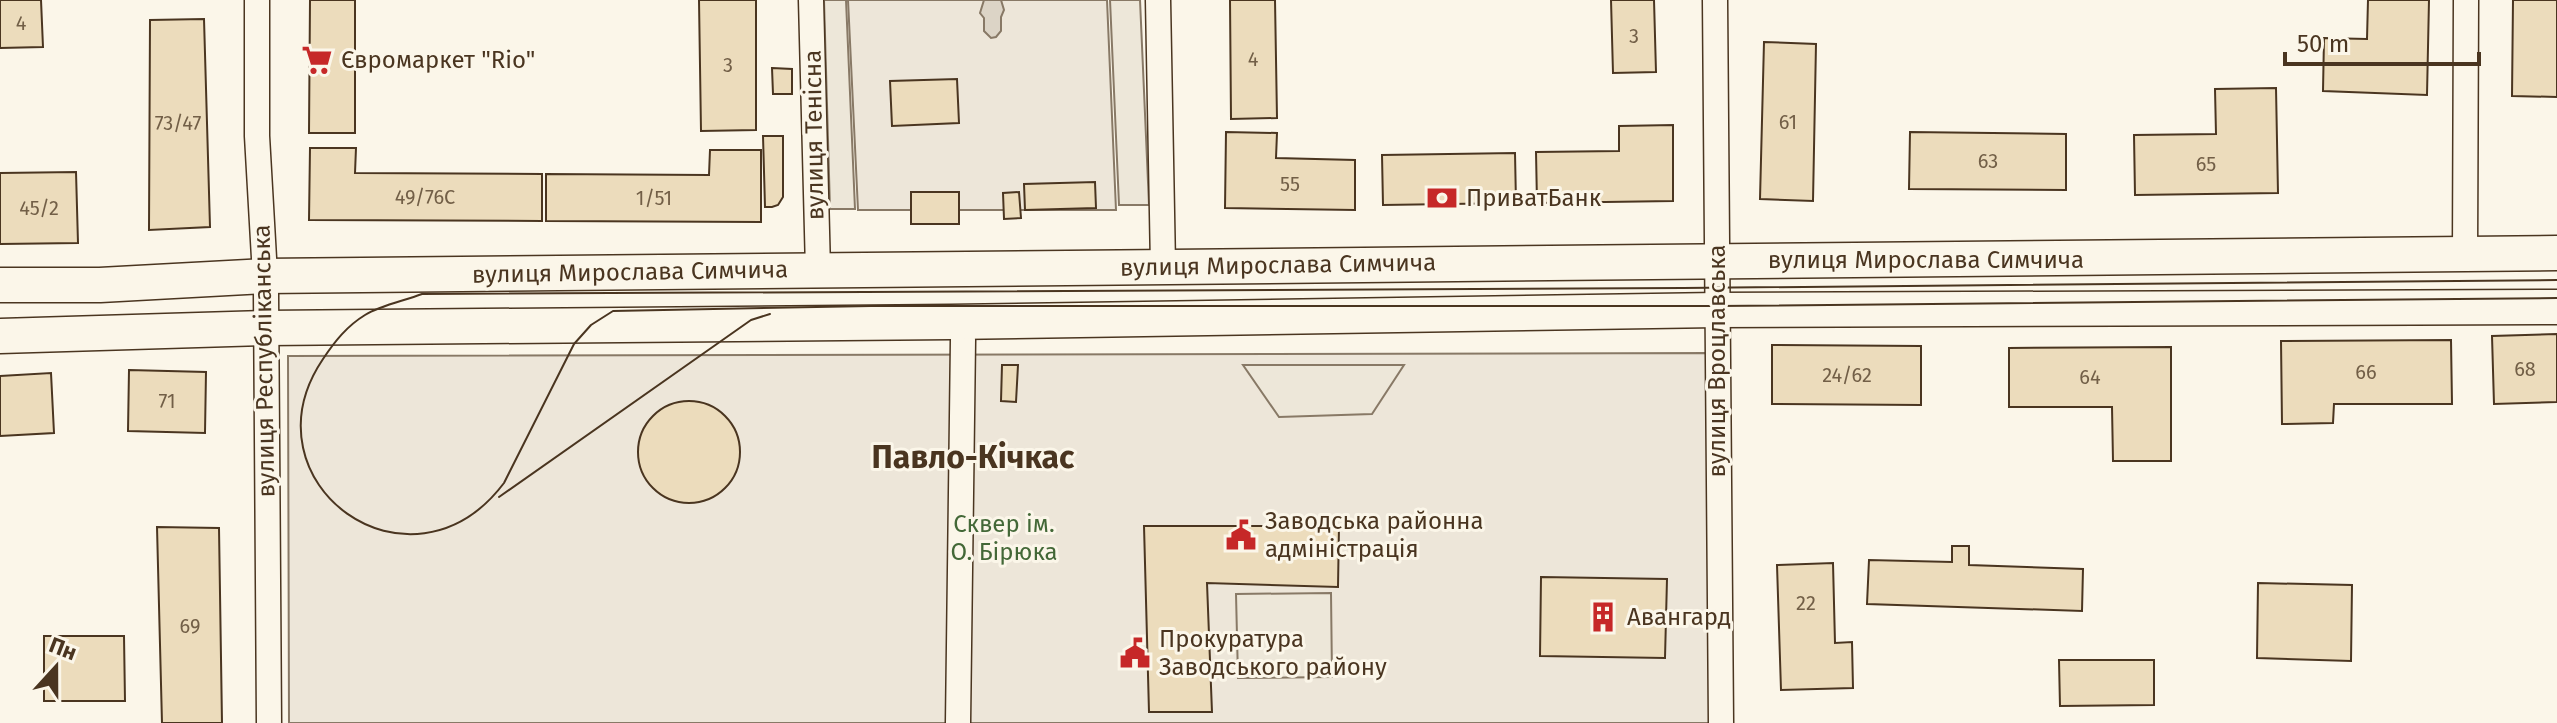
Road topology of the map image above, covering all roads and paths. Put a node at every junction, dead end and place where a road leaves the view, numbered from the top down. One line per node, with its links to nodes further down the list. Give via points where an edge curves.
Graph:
1 (257, 0): 11 (street, вулиця Республіканська)
2 (811, 0): 10 (street, вулиця Тенісна)
3 (1158, 0): 9 (street)
4 (1715, 0): 8 (street, вулиця Вроцлавська)
5 (2466, 0): 7 (street)
6 (2557, 253): 7 (street, вулиця Мирослава Симчича)
7 (2465, 254): 8 (street, вулиця Мирослава Симчича)
8 (1716, 260): 9 (street, вулиця Мирослава Симчича); 14 (street, вулиця Вроцлавська)
9 (1163, 266): 10 (street, вулиця Мирослава Симчича)
10 (818, 270): 11 (street, вулиця Мирослава Симчича)
11 (264, 276): 12 (street, вулиця Мирослава Симчича); 15 (street, вулиця Республіканська)
12 (0, 285)
13 (2557, 307): 14 (street, вулиця Мирослава Симчича)
14 (1717, 310): 15 (street, вулиця Мирослава Симчича); 20 (street, вулиця Вроцлавська)
15 (266, 328): 16 (street, вулиця Мирослава Симчича); 18 (street, вулиця Республіканська)
16 (0, 336)
17 (963, 340): 19 (street)
18 (269, 723)
19 (958, 723)
20 (1721, 723)

